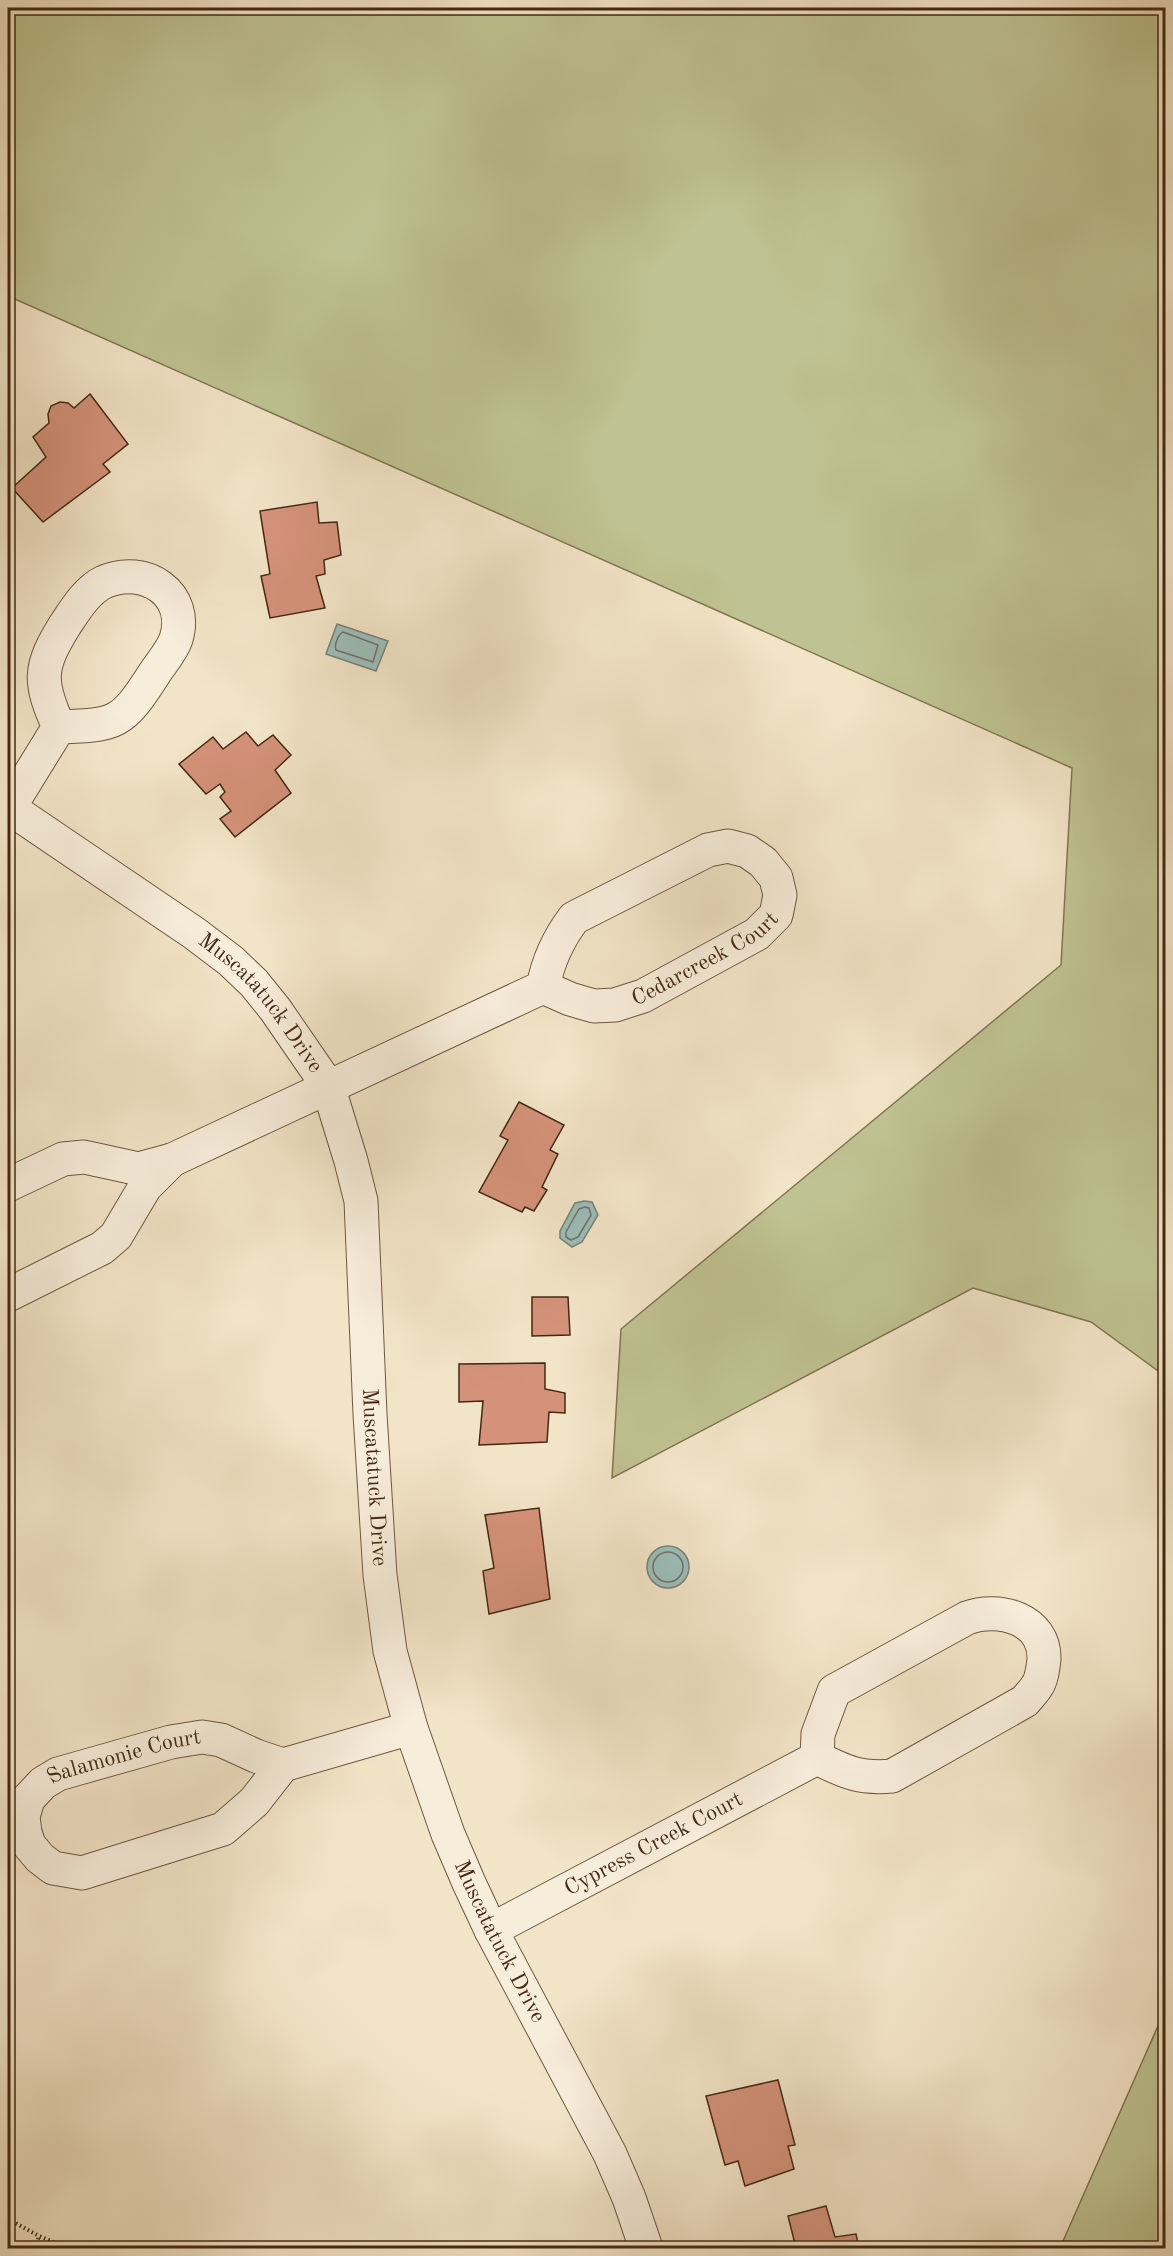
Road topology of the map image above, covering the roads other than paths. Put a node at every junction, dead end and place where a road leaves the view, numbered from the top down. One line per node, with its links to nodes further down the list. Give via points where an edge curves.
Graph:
1 (58, 727): 1 (street, via 116,721 134,705 176,640 178,619 172,599 160,586 143,576 124,575 102,582 80,602 50,650 43,673); 2 (street)
2 (8, 808): 4 (street, Muscatatuck Drive, via 231,961 275,1009)
3 (543, 987): 3 (street, Cedarcreek Court, via 594,1006 615,1005 643,996 757,934 776,915 780,896 776,878 747,851 728,846 708,850 573,918 561,936); 4 (street)
4 (328, 1086): 5 (street); 8 (street, Muscatatuck Drive, via 361,1201 380,1575 390,1651)
5 (172, 1160): 6 (street, via 139,1169 84,1157 63,1158); 7 (street, via 145,1187 116,1236 102,1248)
6 (8, 1185)
7 (8, 1295)
8 (411, 1728): 10 (street); 11 (street, Muscatatuck Drive, via 448,1834)
9 (817, 1758): 9 (street, via 846,1772 871,1778 892,1776 1025,1701 1038,1685 1043,1666 1044,1648 1038,1635 1010,1616 981,1613 834,1691 818,1734); 11 (street, Cypress Creek Court)
10 (283, 1765): 10 (street, Salamonie Court, via 221,1740 202,1737 171,1742 58,1774 43,1783 28,1799 23,1816 25,1832 29,1845 40,1858 54,1868 82,1874 223,1829 254,1802)
11 (491, 1930): 12 (street, Muscatatuck Drive, via 610,2154)
12 (646, 2248)

